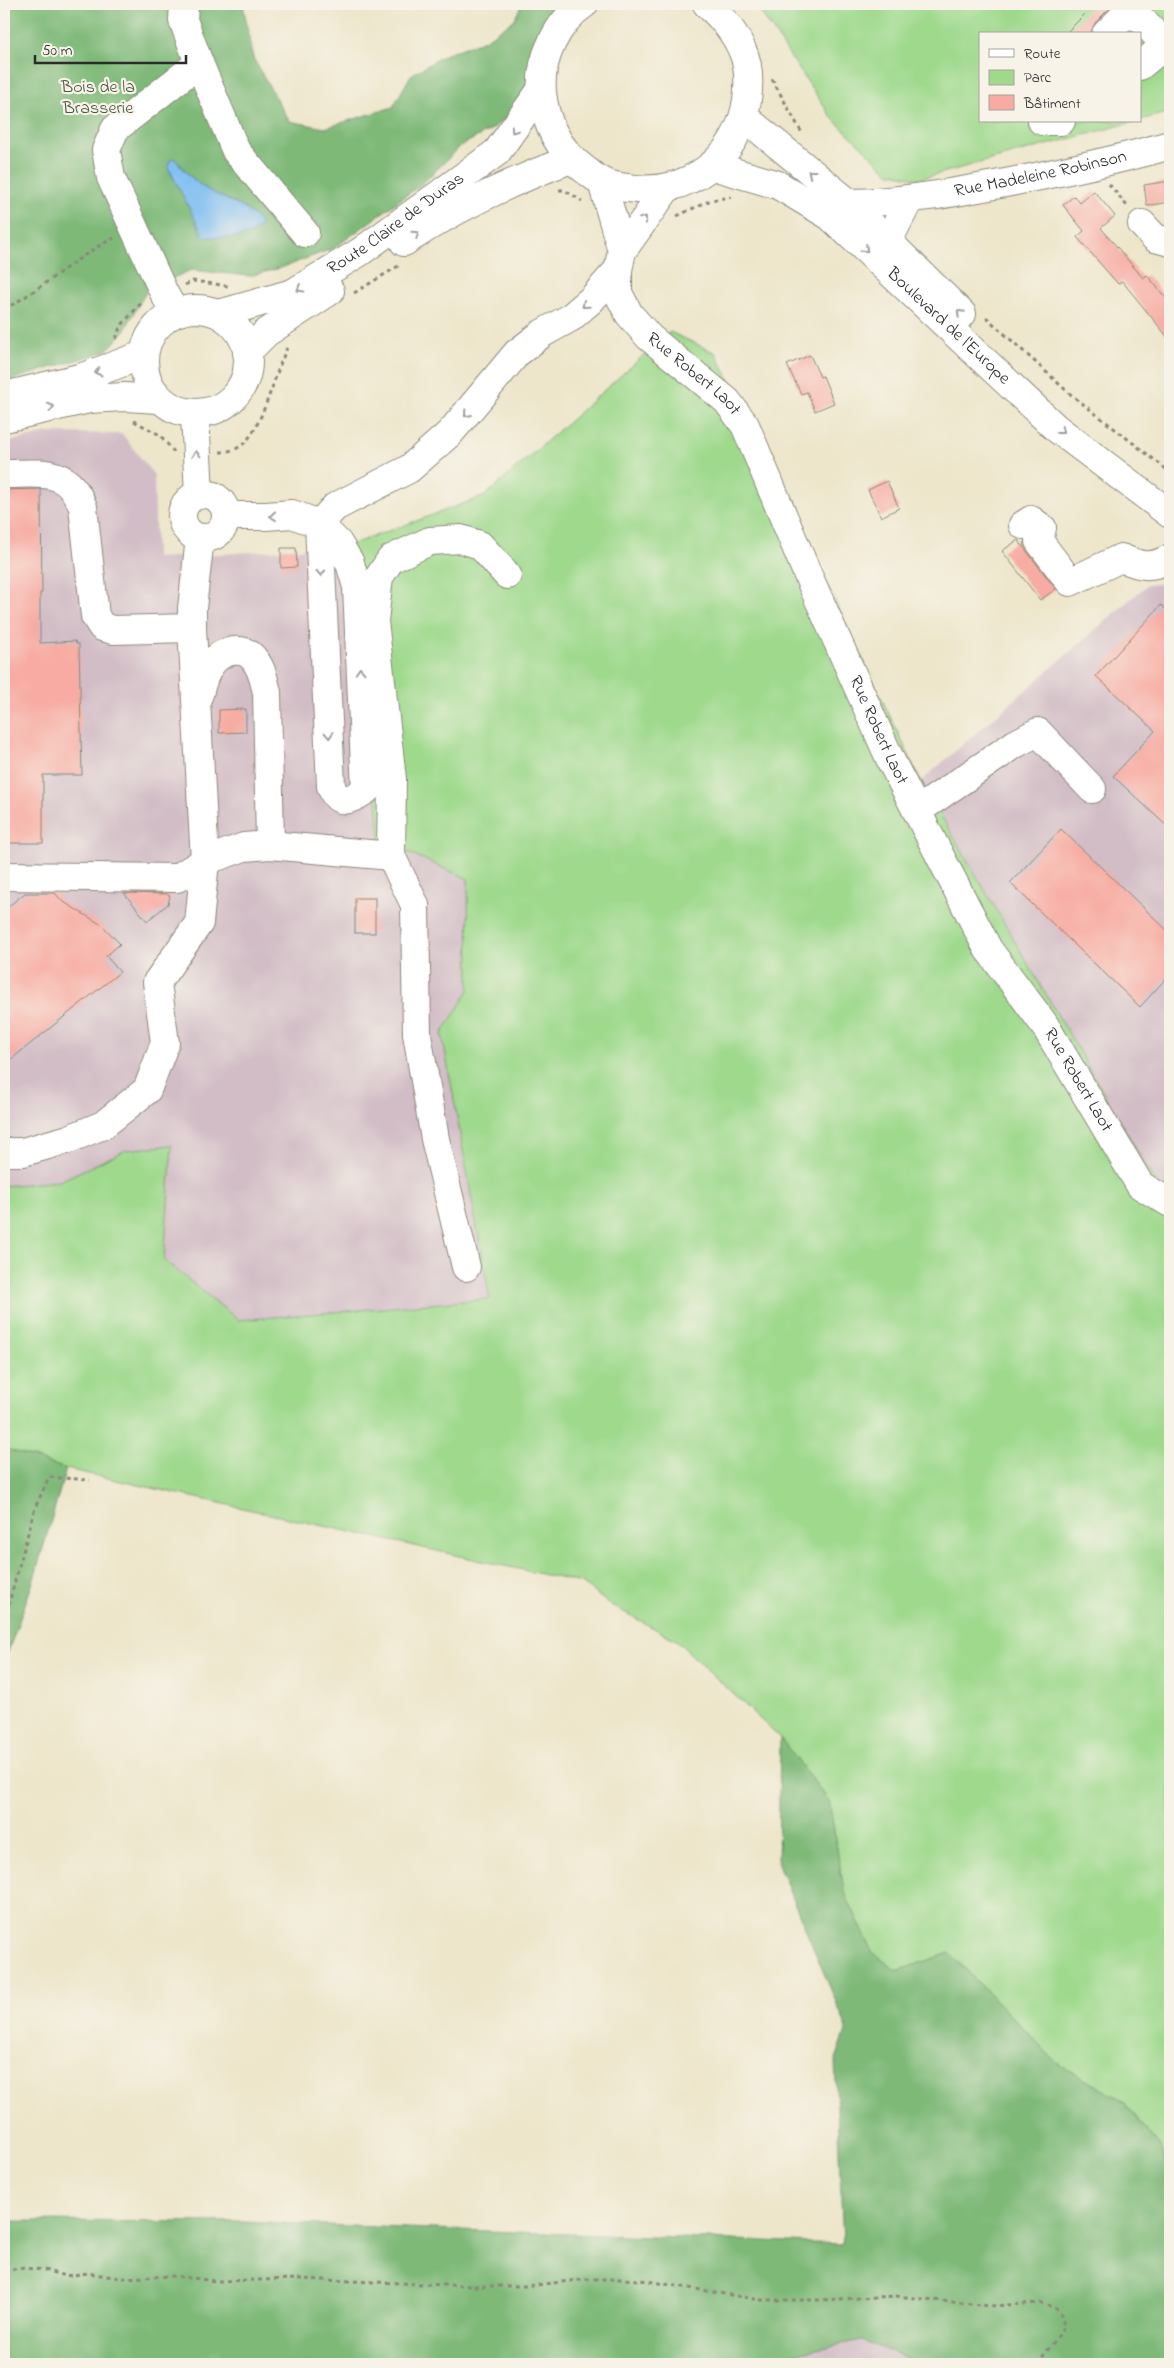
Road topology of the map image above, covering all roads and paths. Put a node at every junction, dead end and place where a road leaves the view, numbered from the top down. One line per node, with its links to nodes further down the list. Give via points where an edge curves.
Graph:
1 (184, 4): 6 (main road, via 182,20)
2 (584, 4): 8 (main road, via 556,32 545,60)
3 (707, 4): 9 (main road, via 728,24 744,53 749,85)
4 (1108, 32): 5 (main road, via 1131,9)
5 (1170, 50): 7 (main road, via 1157,52)
6 (199, 63): 23 (main road, via 115,130 106,150 111,178); 24 (main road, via 236,151)
7 (1142, 64)
8 (542, 90): 11 (main road, via 546,115 556,139); 32 (main road, Route Claire de Duras, one-way to 32, via 497,152 360,252 293,293)
9 (744, 118): 13 (main road, via 732,144); 19 (main road, Boulevard de l'Europe, one-way to 9)
10 (1170, 145): 12 (main road, Rue Madeleine Robinson)
11 (571, 159): 14 (main road); 34 (main road, Route Claire de Duras, one-way to 11, via 266,333 432,223 496,189)
12 (1102, 162): 17 (main road, Rue Madeleine Robinson); 22 (path, via 1107,182)
13 (713, 166): 15 (main road, via 691,180); 44 (main road, Boulevard de l'Europe, one-way to 44, via 778,185 830,216 1056,428)
14 (602, 182): 15 (main road, via 642,190); 28 (main road, Rue Robert Laot)
15 (667, 188): 28 (main road, one-way to 15)
16 (557, 190): 18 (path, via 564,190)
17 (909, 200): 19 (main road, Rue Madeleine Robinson); 25 (main road)
18 (585, 203)
19 (849, 203): 25 (main road, Boulevard de l'Europe)
20 (677, 216): 21 (path)
21 (671, 217)
22 (1142, 224): 26 (main road, via 1155,238)
23 (136, 228): 30 (path, via 99,245 28,296); 31 (main road)
24 (305, 232)
25 (888, 240): 42 (main road, Boulevard de l'Europe, one-way to 25, via 1059,406)
26 (1170, 242)
27 (409, 260): 29 (path)
28 (620, 260): 46 (main road, one-way to 46, via 591,300 570,318 517,352 450,433 410,469 336,507); 54 (main road, Rue Robert Laot, via 618,294 629,314 649,337 727,401 746,425 871,717)
29 (349, 296)
30 (4, 309)
31 (175, 312): 32 (main road, via 197,309); 36 (main road, via 150,334)
32 (219, 314): 34 (main road, via 238,330)
33 (288, 346): 35 (path)
34 (247, 352): 39 (main road, via 248,365 240,390 220,408)
35 (284, 354)
36 (143, 355): 37 (main road, one-way to 37, via 83,377); 38 (main road, via 146,379)
37 (4, 396)
38 (159, 399): 39 (main road, via 170,407); 40 (main road, one-way to 38, via 89,399)
39 (195, 414): 43 (main road, one-way to 39)
40 (4, 418)
41 (4, 474): 51 (main road, via 44,474 62,478 77,492 83,507 95,616 102,627 113,630)
42 (1170, 494)
43 (199, 495): 45 (main road, via 207,494 220,502); 48 (main road, via 186,504 182,518 188,531)
44 (1170, 514)
45 (226, 516): 46 (main road, one-way to 45, via 292,514); 48 (main road, via 220,530 207,538)
46 (319, 524): 46 (main road, one-way to 46, via 331,786 334,795 342,800 354,799 366,790 357,587 350,563 338,543)
47 (1023, 525): 49 (main road, via 1031,520 1042,528 1039,541 1070,582 1120,558 1138,565 1157,565)
48 (200, 538): 51 (main road)
49 (1170, 558)
50 (507, 575): 56 (main road, via 480,545 461,539 430,541 390,559 379,577 374,620 392,779)
51 (192, 618): 52 (main road)
52 (197, 700): 55 (main road, via 203,677 213,660 225,652 241,650 253,657 261,670 267,692); 57 (main road)
53 (1092, 789): 54 (main road, via 1038,732 1015,744)
54 (917, 812): 60 (main road, Rue Robert Laot, via 988,949 1044,1024 1140,1185)
55 (270, 845): 56 (main road); 57 (main road, via 244,847)
56 (391, 856): 61 (main road, via 416,905 417,1034 435,1139)
57 (205, 861): 58 (main road, via 177,878); 59 (main road, via 199,924 157,982 165,1043 148,1090 103,1125 23,1152)
58 (4, 876)
59 (4, 1152)
60 (1170, 1203)
61 (466, 1267)
62 (90, 1480): 63 (path, via 49,1477 34,1508)
63 (4, 1621)
64 (4, 2270): 65 (path, via 24,2268 65,2276 88,2274 120,2278 174,2276 217,2282 300,2279 472,2286 526,2286 619,2279 761,2300 896,2296 990,2306 1040,2303 1056,2308 1064,2319 1064,2326)
65 (1037, 2364)

